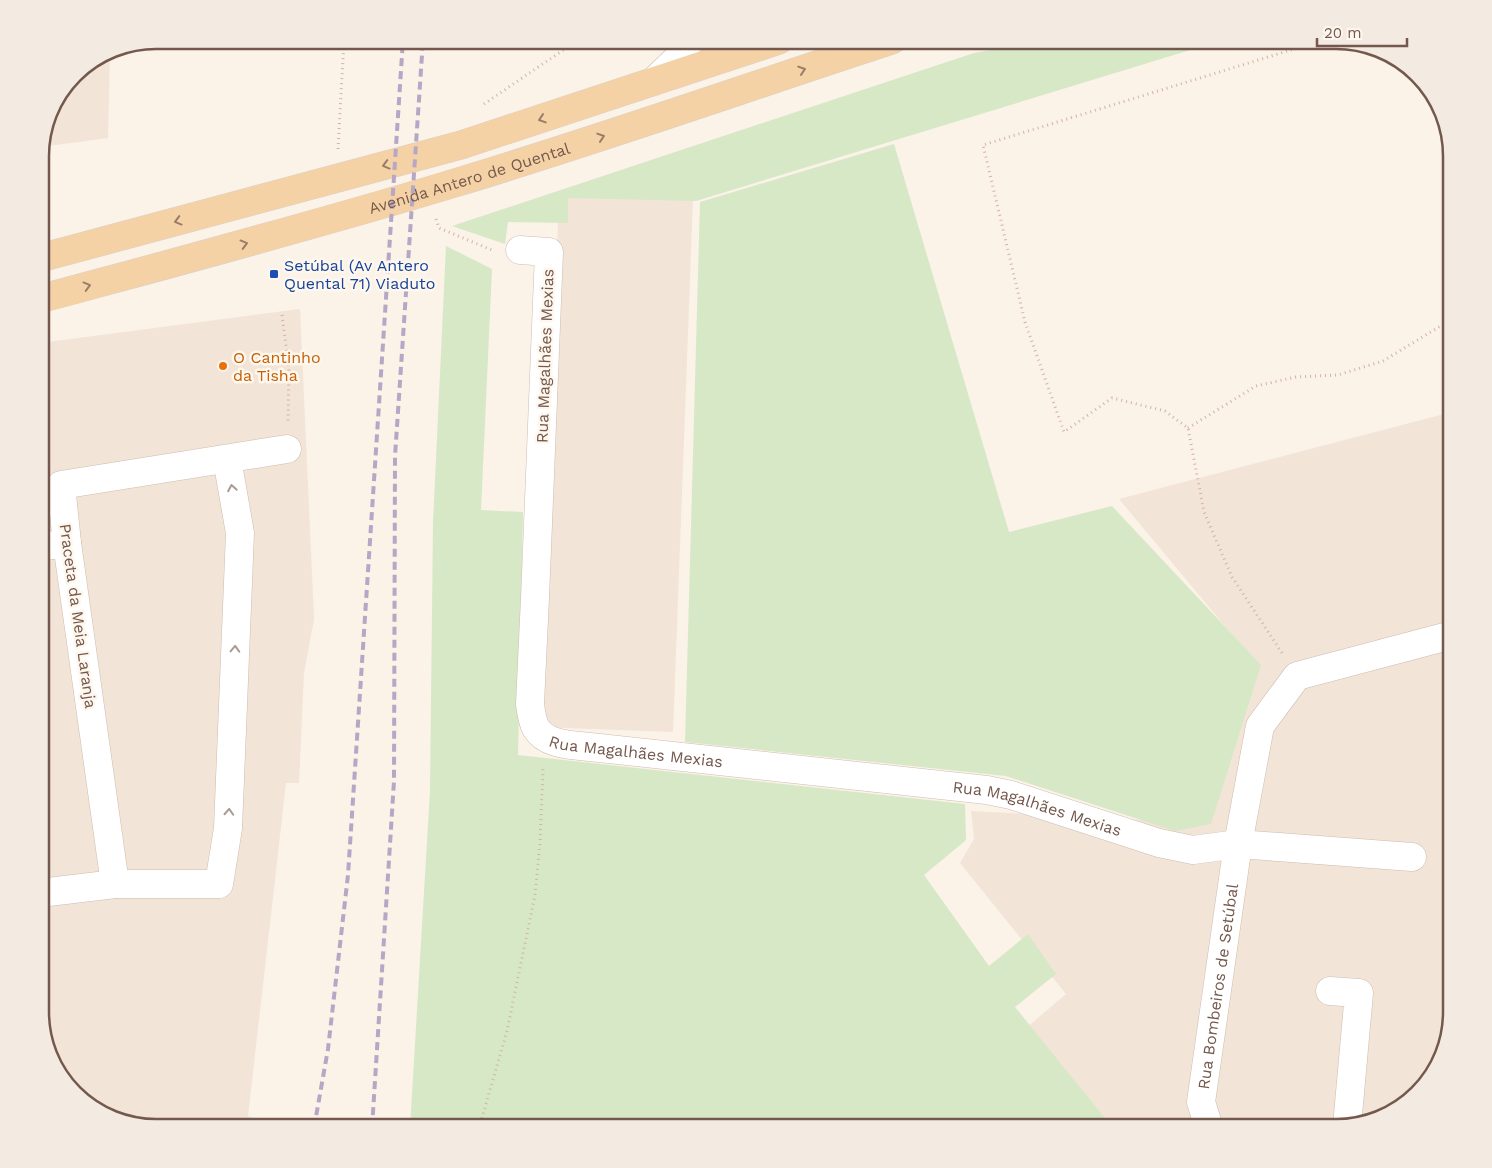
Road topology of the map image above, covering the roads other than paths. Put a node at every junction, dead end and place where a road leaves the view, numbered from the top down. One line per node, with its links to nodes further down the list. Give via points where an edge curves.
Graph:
1 (684, 49): 4 (street)
2 (752, 49): 4 (main road, Avenida Antero de Quental)
3 (865, 49): 7 (main road, Avenida Antero de Quental, one-way to 3, via 458,182)
4 (654, 81): 6 (main road, Avenida Antero de Quental, one-way to 6, via 461,145)
5 (520, 250): 12 (street, Rua Magalhães Mexias, via 549,252 530,704 532,719 545,738 590,747 987,790 1193,850)
6 (49, 256)
7 (49, 297)
8 (287, 449): 9 (street, Praceta da Meia Laranja)
9 (227, 459): 10 (street, Praceta da Meia Laranja, via 61,485); 14 (street, one-way to 9, via 219,884 228,828 240,533)
10 (53, 545): 14 (street, Praceta da Meia Laranja)
11 (1443, 637): 12 (street, Rua Bombeiros de Setúbal, via 1297,676 1260,726)
12 (1238, 844): 13 (street, Rua Magalhães Mexias); 18 (street, Rua Bombeiros de Setúbal, via 1201,1102)
13 (1412, 856)
14 (115, 884): 15 (street)
15 (49, 892)
16 (1330, 991): 17 (street, via 1359,993)
17 (1347, 1118)
18 (1206, 1119)

